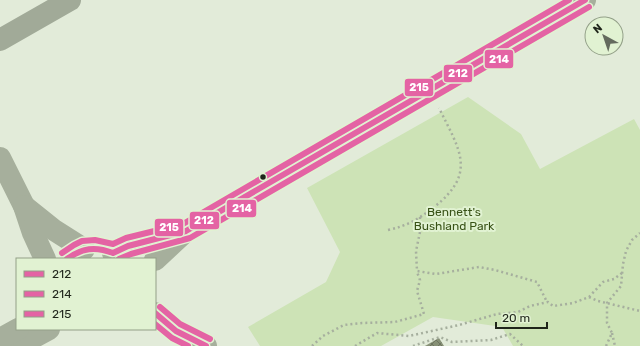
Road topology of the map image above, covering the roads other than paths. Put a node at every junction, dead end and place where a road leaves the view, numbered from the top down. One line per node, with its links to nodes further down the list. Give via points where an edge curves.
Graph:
1 (70, 0): 3 (street)
2 (585, 0): 6 (main road)
3 (0, 40)
4 (0, 158): 5 (main road)
5 (24, 206): 7 (main road, via 54,230); 9 (main road)
6 (186, 231): 8 (main road, via 128,246); 10 (main road)
7 (76, 254): 8 (main road, via 94,247)
8 (116, 256)
9 (45, 258)
10 (156, 259)
11 (156, 314): 15 (main road)
12 (16, 330): 16 (main road, bridge)
13 (152, 330): 15 (main road)
14 (45, 331): 17 (main road)
15 (176, 331): 18 (main road)
16 (0, 339)
17 (18, 346)
18 (206, 346)

